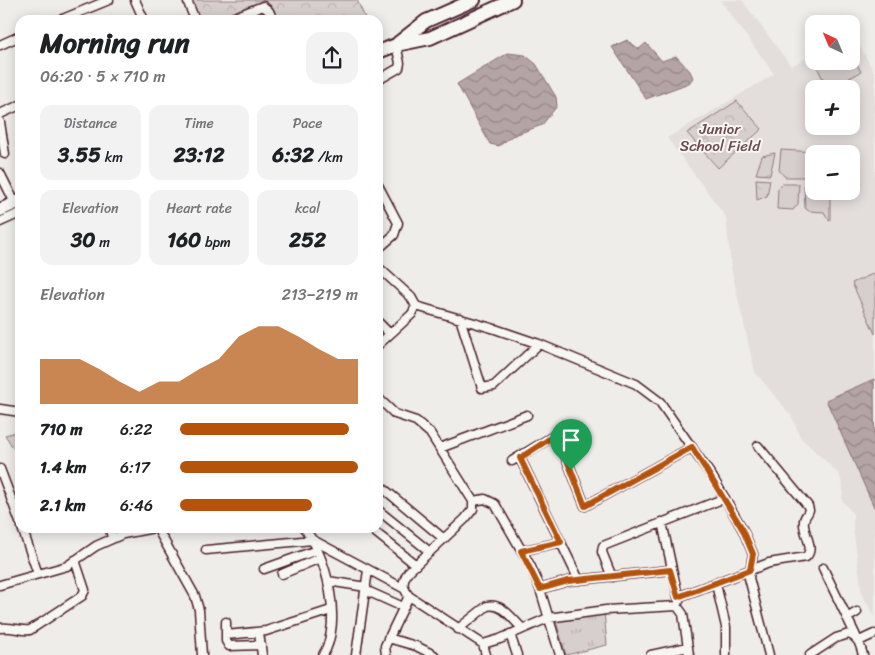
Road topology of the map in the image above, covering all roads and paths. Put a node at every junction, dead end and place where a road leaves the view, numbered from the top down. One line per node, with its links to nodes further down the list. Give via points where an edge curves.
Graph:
1 (109, 0): 6 (street)
2 (135, 0): 7 (street)
3 (187, 0): 8 (street)
4 (474, 0): 13 (main road, via 426,21)
5 (513, 0): 13 (main road, via 430,38)
6 (72, 15)
7 (142, 15)
8 (192, 15)
9 (240, 15): 10 (street, via 263,6)
10 (271, 15)
11 (15, 38): 12 (street)
12 (0, 45)
13 (396, 45): 14 (main road); 15 (street, via 399,68)
14 (383, 50)
15 (383, 77)
16 (15, 107): 17 (street)
17 (0, 114)
18 (0, 122): 19 (street)
19 (5, 154)
20 (0, 173): 22 (street)
21 (383, 194): 27 (street, via 398,223 398,230)
22 (15, 200)
23 (15, 207): 25 (main road)
24 (15, 209): 26 (street)
25 (0, 210)
26 (0, 222)
27 (383, 245)
28 (383, 272): 29 (street)
29 (416, 306): 30 (street); 32 (street)
30 (460, 318): 34 (street); 34 (street, via 482,388 494,386)
31 (383, 327): 32 (street)
32 (390, 334): 33 (street)
33 (383, 340)
34 (539, 344): 40 (street, via 636,384 660,402)
35 (383, 402): 41 (street, via 396,414 422,425)
36 (0, 410): 37 (street)
37 (15, 412)
38 (527, 415): 41 (street)
39 (758, 446): 72 (street, via 808,506 804,520 810,549 806,556)
40 (692, 447): 42 (street, via 585,506 557,434); 47 (street)
41 (440, 448): 48 (street)
42 (520, 458): 43 (street); 61 (street)
43 (512, 461)
44 (0, 469): 45 (street)
45 (2, 479): 49 (street)
46 (383, 488): 59 (street)
47 (725, 498): 51 (street); 72 (street, via 753,554)
48 (473, 501): 59 (street, via 473,509); 63 (street, via 490,499)
49 (15, 510)
50 (383, 514): 64 (street)
51 (662, 522): 71 (street); 75 (street, via 603,546 602,552)
52 (24, 533): 73 (street)
53 (111, 533): 58 (street)
54 (136, 533): 58 (street)
55 (159, 533): 104 (street, via 195,596)
56 (309, 533): 60 (street)
57 (376, 533): 67 (street)
58 (112, 539): 66 (street, via 84,552)
59 (444, 539): 64 (street)
60 (313, 540): 62 (street); 65 (street); 70 (street)
61 (561, 542): 63 (street); 76 (street)
62 (206, 550)
63 (521, 551): 82 (street)
64 (430, 552): 67 (street)
65 (318, 554): 68 (street); 74 (street); 77 (street)
66 (75, 560): 73 (street); 92 (street, via 86,590 82,596 30,630)
67 (416, 565): 80 (street, via 403,580)
68 (264, 568)
69 (823, 568): 90 (street)
70 (368, 570): 80 (street); 81 (street)
71 (670, 570): 75 (street); 84 (street)
72 (750, 570): 78 (street); 115 (street, via 750,585)
73 (38, 574): 79 (street)
74 (282, 574)
75 (612, 577): 76 (street)
76 (579, 580): 82 (street)
77 (328, 582): 81 (street); 87 (street)
78 (716, 584): 84 (street); 114 (street, via 726,627)
79 (0, 585)
80 (403, 588): 83 (street)
81 (366, 589): 85 (street); 107 (street)
82 (540, 589): 89 (street)
83 (409, 596): 85 (street); 94 (street)
84 (678, 597): 86 (street)
85 (403, 607): 99 (street)
86 (680, 609): 89 (street, via 671,605); 103 (street)
87 (331, 610): 95 (street); 106 (street, via 328,642)
88 (857, 612): 90 (street)
89 (548, 618): 93 (street); 112 (street)
90 (847, 618): 100 (street)
91 (226, 622): 96 (street)
92 (0, 628)
93 (522, 628): 94 (street, via 493,604); 97 (street)
94 (458, 629): 101 (street)
95 (259, 632): 96 (street); 102 (street)
96 (226, 634): 102 (street, via 227,644 231,647)
97 (510, 634): 101 (street); 111 (street)
98 (874, 634): 100 (street)
99 (388, 638): 108 (street); 109 (street)
100 (857, 639): 116 (street, via 844,634); 117 (street)
101 (483, 644): 110 (street)
102 (261, 645): 105 (street)
103 (688, 651): 113 (street)
104 (202, 655)
105 (262, 655)
106 (323, 655)
107 (356, 655)
108 (386, 655)
109 (434, 655)
110 (486, 655)
111 (517, 655)
112 (560, 655)
113 (651, 655)
114 (726, 655)
115 (769, 655)
116 (810, 655)
117 (864, 655)

